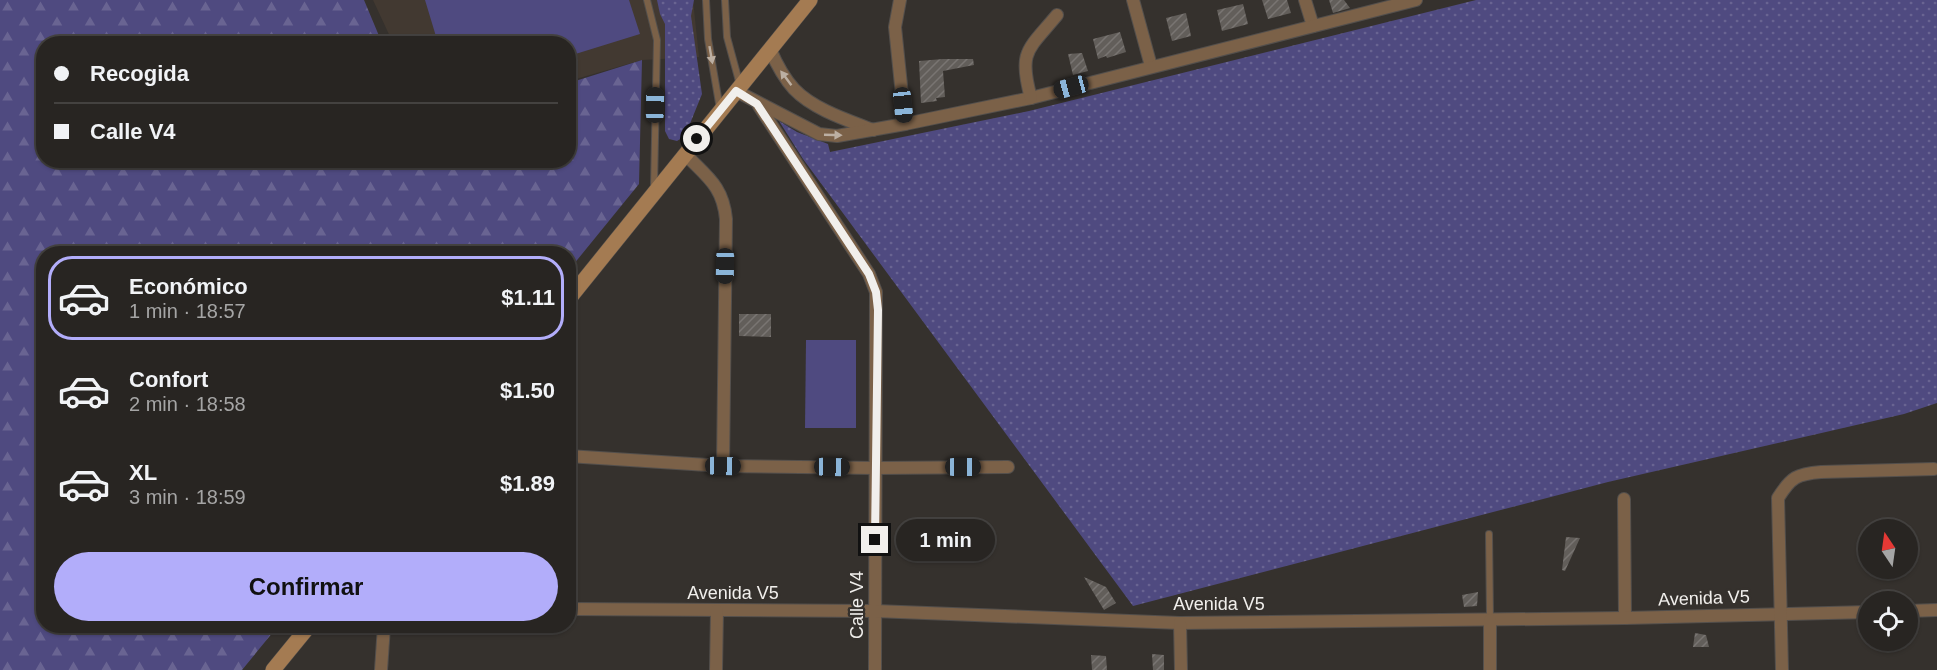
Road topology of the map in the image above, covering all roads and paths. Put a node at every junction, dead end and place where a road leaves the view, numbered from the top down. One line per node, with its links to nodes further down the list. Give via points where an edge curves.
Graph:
1 (647, 0): 20 (lane, via 657,40)
2 (706, 0): 16 (lane, one-way to 16)
3 (725, 0): 13 (lane, via 727,37)
4 (810, 0): 11 (street)
5 (900, 0): 17 (street, via 895,27)
6 (1133, 0): 12 (street)
7 (1305, 0): 10 (street)
8 (1416, 0): 10 (street)
9 (1057, 15): 14 (street, via 1024,61)
10 (1313, 26): 12 (street)
11 (770, 49): 13 (street); 18 (street, one-way to 11, via 821,107 795,90)
12 (1151, 66): 14 (street)
13 (738, 88): 15 (street); 16 (street)
14 (1031, 98): 17 (street)
15 (757, 104): 18 (street, one-way to 18, via 819,134 837,136); 25 (street, Calle V4, via 869,274 876,292)
16 (720, 110): 19 (street)
17 (905, 124): 18 (street)
18 (874, 130)
19 (685, 154): 20 (street); 23 (street, via 718,189 724,202)
20 (654, 192): 21 (street)
21 (576, 290)
22 (576, 457): 23 (street)
23 (723, 466): 25 (street)
24 (1008, 467): 25 (street)
25 (875, 468): 32 (street, Calle V4)
26 (1934, 469): 35 (street, via 1804,473 1789,481 1778,498)
27 (1624, 499): 36 (street)
28 (1489, 534): 37 (lane)
29 (576, 609): 31 (street, Avenida V5)
30 (1937, 610): 33 (street)
31 (717, 611): 32 (street, Avenida V5); 43 (street)
32 (875, 611): 38 (street, Avenida V5); 44 (street, Calle V4)
33 (1918, 611)
34 (1858, 612): 35 (street, Avenida V5)
35 (1781, 614): 36 (street, Avenida V5); 47 (street)
36 (1625, 618): 37 (street, Avenida V5)
37 (1490, 620): 38 (street, Avenida V5); 46 (street)
38 (1180, 623): 45 (street)
39 (303, 633): 41 (street)
40 (384, 633): 42 (street)
41 (273, 670)
42 (381, 670)
43 (716, 670)
44 (875, 670)
45 (1181, 670)
46 (1491, 670)
47 (1782, 670)

